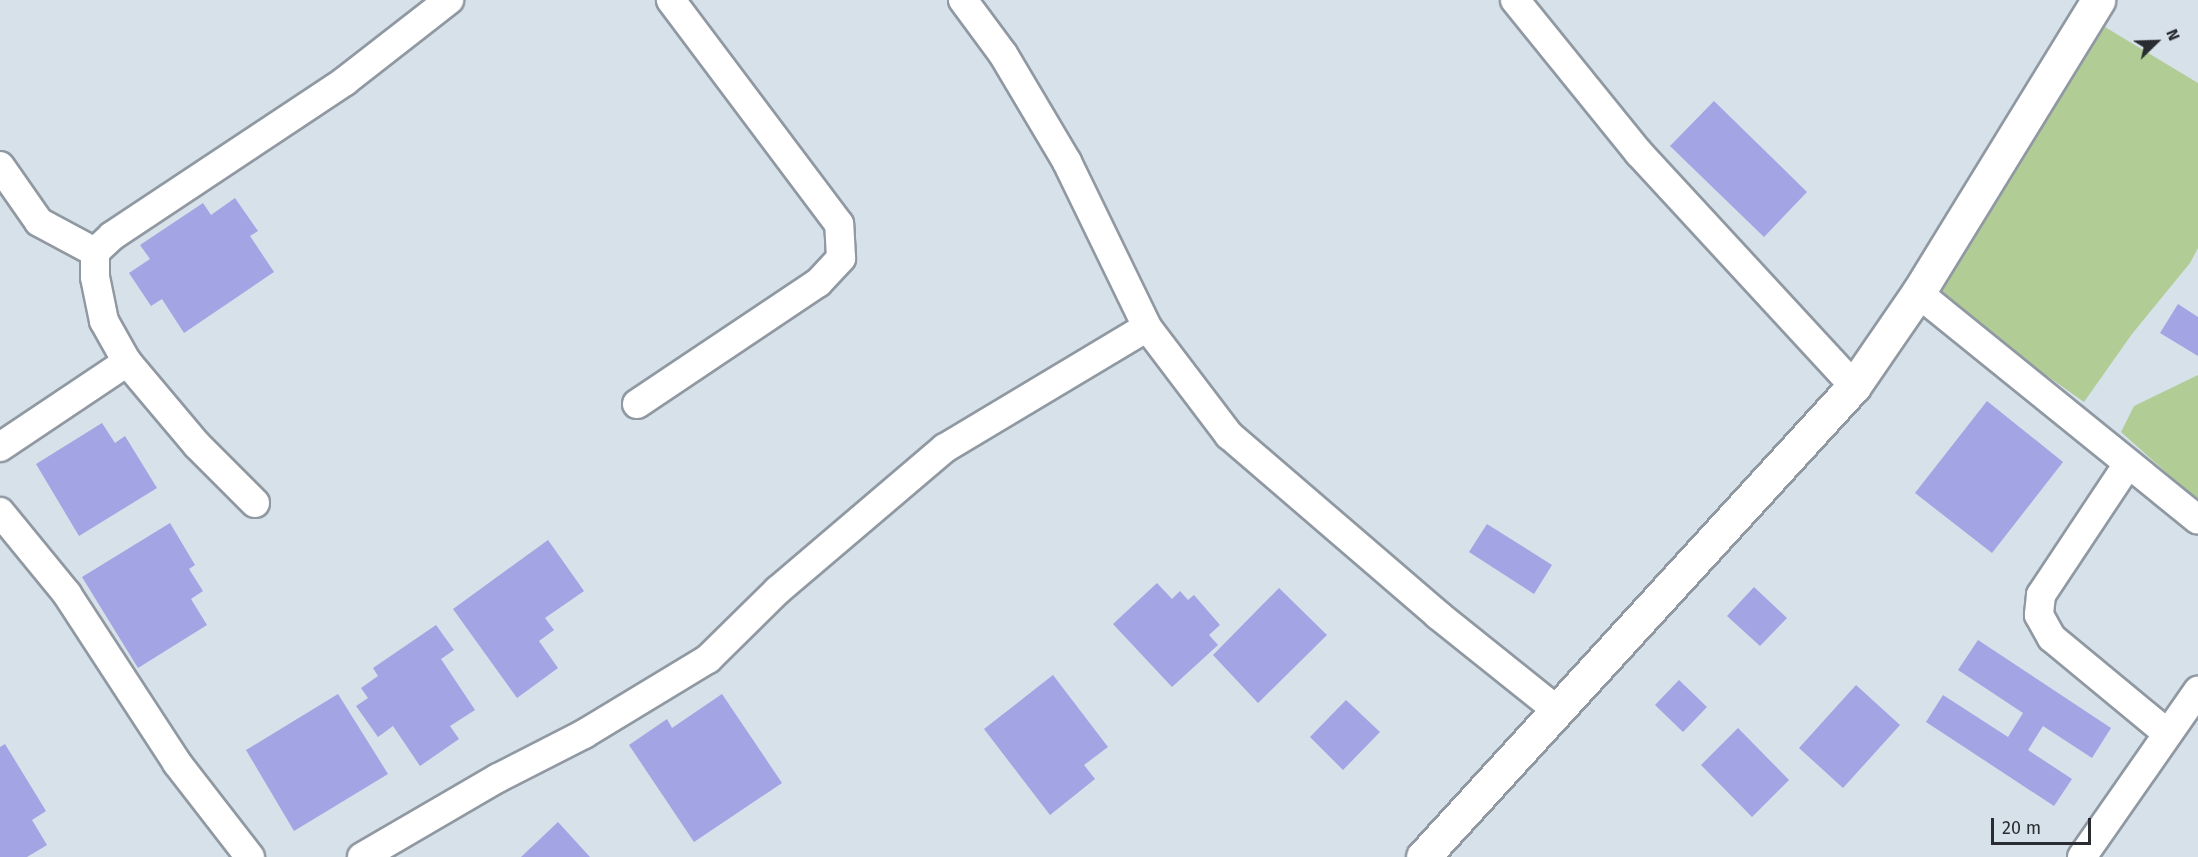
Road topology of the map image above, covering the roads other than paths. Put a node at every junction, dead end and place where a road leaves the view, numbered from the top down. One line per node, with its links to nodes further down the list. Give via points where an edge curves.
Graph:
1 (449, 0): 7 (street, via 345,81 112,236)
2 (671, 0): 12 (street, via 839,224 841,258 818,283)
3 (963, 0): 9 (street, via 1003,54 1067,162)
4 (1515, 0): 11 (street, via 1639,153)
5 (2098, 0): 8 (street)
6 (0, 166): 7 (street, via 39,222)
7 (95, 252): 10 (street, via 95,276 104,321)
8 (1918, 293): 11 (street); 14 (street)
9 (1147, 327): 19 (street, via 1229,435 1438,615); 22 (street, via 945,448 778,590 708,659 584,734 498,778)
10 (127, 362): 13 (street); 15 (street, via 197,445)
11 (1854, 386): 19 (street)
12 (637, 404)
13 (0, 447)
14 (2128, 464): 17 (street); 20 (street, via 2041,595 2039,615 2052,638)
15 (255, 503)
16 (0, 513): 21 (street, via 67,594 177,763)
17 (2198, 520)
18 (2198, 691): 20 (street)
19 (1559, 712): 23 (street)
20 (2167, 733): 24 (street)
21 (250, 857)
22 (362, 857)
23 (1423, 857)
24 (2082, 857)

